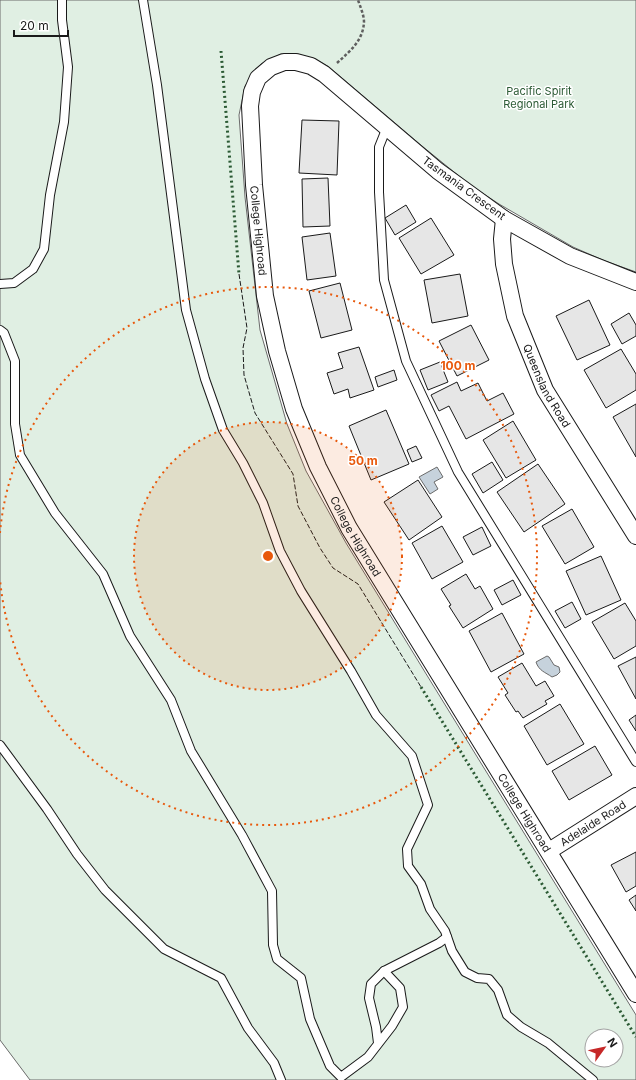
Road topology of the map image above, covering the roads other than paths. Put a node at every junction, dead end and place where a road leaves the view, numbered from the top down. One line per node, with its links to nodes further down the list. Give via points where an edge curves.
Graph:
1 (62, 0): 7 (lane, via 68,67 64,122 50,195 44,249 33,268 27,273 14,283)
2 (143, 0): 14 (lane, via 157,85 186,310 205,379 223,430 260,496 280,551 301,591 376,715 412,756 428,805 407,849 408,866)
3 (318, 70): 4 (street, Tasmania Crescent); 13 (street, College Highroad, via 296,62 284,62 271,67 258,78 250,106 254,185 265,296 277,351 294,409 318,467 349,528)
4 (387, 127): 5 (street, Tasmania Crescent, via 438,171); 11 (lane, via 379,147 384,280 406,361 458,472)
5 (504, 218): 6 (street, Tasmania Crescent, via 570,256); 9 (street, Queensland Road, via 504,264 515,316 545,390)
6 (636, 282)
7 (0, 284)
8 (0, 330): 18 (lane, via 4,333 15,361 15,424 20,455 56,513 103,574 130,636 171,700 191,752 242,835 272,891 273,945 277,959 301,978 310,1019 330,1066)
9 (636, 536)
10 (0, 745): 19 (lane, via 105,890 164,949 221,978 248,1028 274,1063)
11 (636, 762)
12 (636, 796): 13 (street, Adelaide Road)
13 (548, 850): 16 (street, College Highroad)
14 (447, 937): 15 (lane); 20 (lane, via 465,972 477,978 489,978 498,990 507,1015)
15 (384, 971): 17 (lane, via 371,984 369,998); 17 (lane, via 400,988 403,1007)
16 (636, 994)
17 (378, 1043): 18 (lane, via 368,1057)
18 (342, 1079)
19 (281, 1080)
20 (593, 1080)

